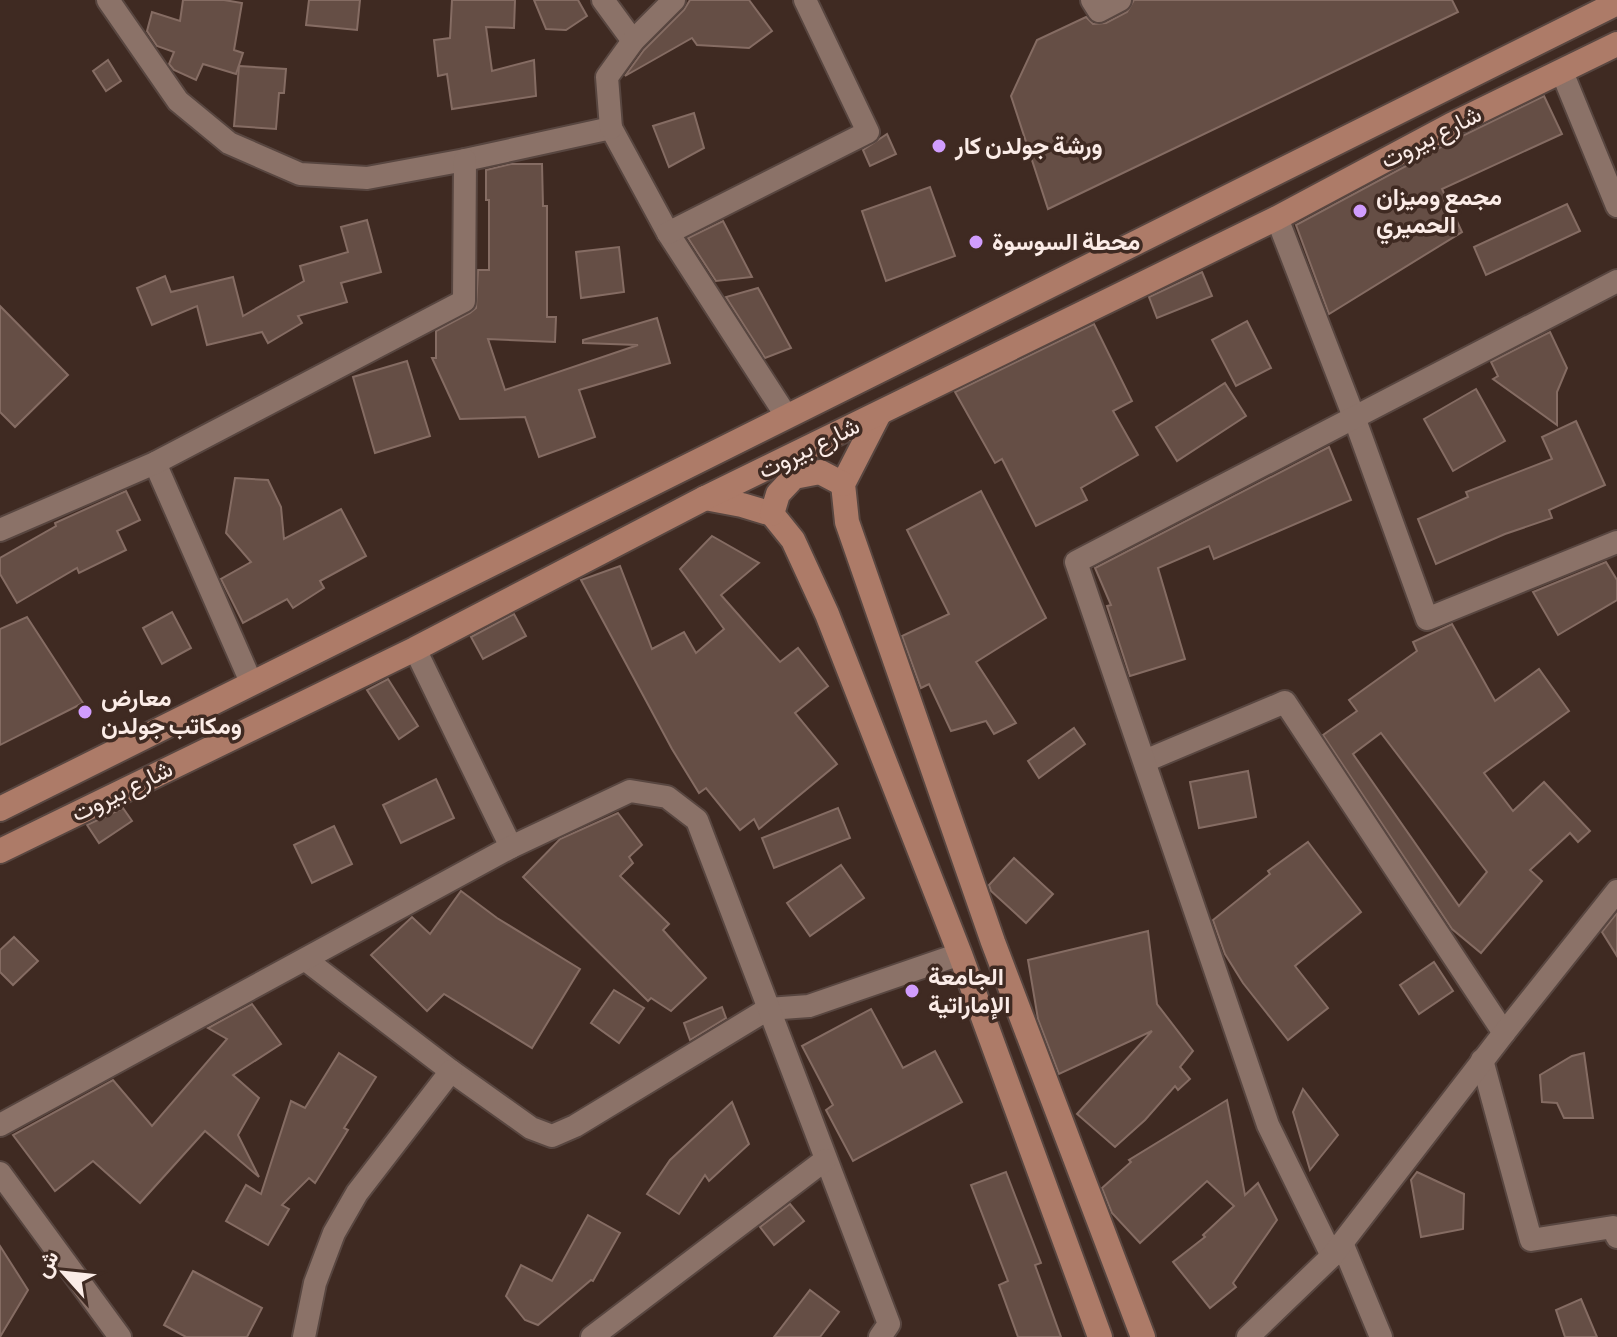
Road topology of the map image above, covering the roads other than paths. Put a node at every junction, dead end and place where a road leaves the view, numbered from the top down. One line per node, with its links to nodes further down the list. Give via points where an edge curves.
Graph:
1 (108, 0): 14 (street, via 178,101 229,143 300,174 367,178)
2 (603, 0): 8 (street)
3 (674, 0): 8 (street)
4 (805, 0): 17 (street, via 868,132)
5 (1092, 0): 6 (street, via 1099,11)
6 (1120, 0)
7 (1617, 3): 11 (main road, شارع بيروت)
8 (633, 41): 13 (street, via 607,77)
9 (1617, 44): 10 (main road, شارع بيروت)
10 (1562, 72): 12 (main road, شارع بيروت); 15 (street)
11 (1436, 93): 12 (main road); 20 (main road, شارع بيروت)
12 (1451, 125): 16 (main road, شارع بيروت)
13 (611, 128): 14 (street); 17 (street)
14 (465, 160): 22 (street, via 464,301)
15 (1617, 206)
16 (1277, 218): 19 (main road, شارع بيروت); 21 (street)
17 (668, 233): 20 (street)
18 (1617, 281): 21 (street)
19 (879, 414): 23 (main road); 24 (main road, شارع بيروت)
20 (787, 417): 29 (main road, شارع بيروت)
21 (1354, 417): 27 (street, via 1427,619); 30 (street, via 1076,562)
22 (155, 463): 26 (street); 29 (street)
23 (843, 484): 25 (main road, via 820,472 794,477 778,494); 37 (main road, via 847,522)
24 (705, 498): 25 (main road); 28 (main road, شارع بيروت)
25 (772, 514): 38 (main road, via 793,540 827,614)
26 (0, 530)
27 (1617, 542)
28 (415, 649): 33 (main road, شارع بيروت); 34 (street)
29 (251, 682): 31 (main road, شارع بيروت)
30 (1145, 761): 41 (street, via 1285,702); 48 (street, via 1268,1125)
31 (49, 786): 32 (main road, شارع بيروت); 33 (main road)
32 (0, 809)
33 (66, 818): 35 (main road, شارع بيروت)
34 (511, 847): 39 (street); 40 (street, via 630,791 667,797 697,820)
35 (0, 851)
36 (1617, 891): 41 (street)
37 (993, 942): 38 (main road); 54 (main road)
38 (960, 954): 40 (street, via 809,1006); 53 (main road)
39 (306, 960): 43 (street); 44 (street)
40 (768, 1009): 43 (street, via 552,1136 531,1128); 45 (street)
41 (1504, 1033): 42 (street)
42 (1482, 1060): 47 (street, via 1531,1240 1613,1227); 48 (street)
43 (451, 1071): 50 (street, via 357,1193 334,1233 315,1283)
44 (0, 1125)
45 (825, 1160): 51 (street); 52 (street, via 889,1324)
46 (0, 1173): 49 (street)
47 (1617, 1237)
48 (1337, 1250): 55 (street); 56 (street)
49 (120, 1337)
50 (304, 1337)
51 (592, 1337)
52 (880, 1337)
53 (1100, 1337)
54 (1143, 1337)
55 (1248, 1337)
56 (1381, 1337)

